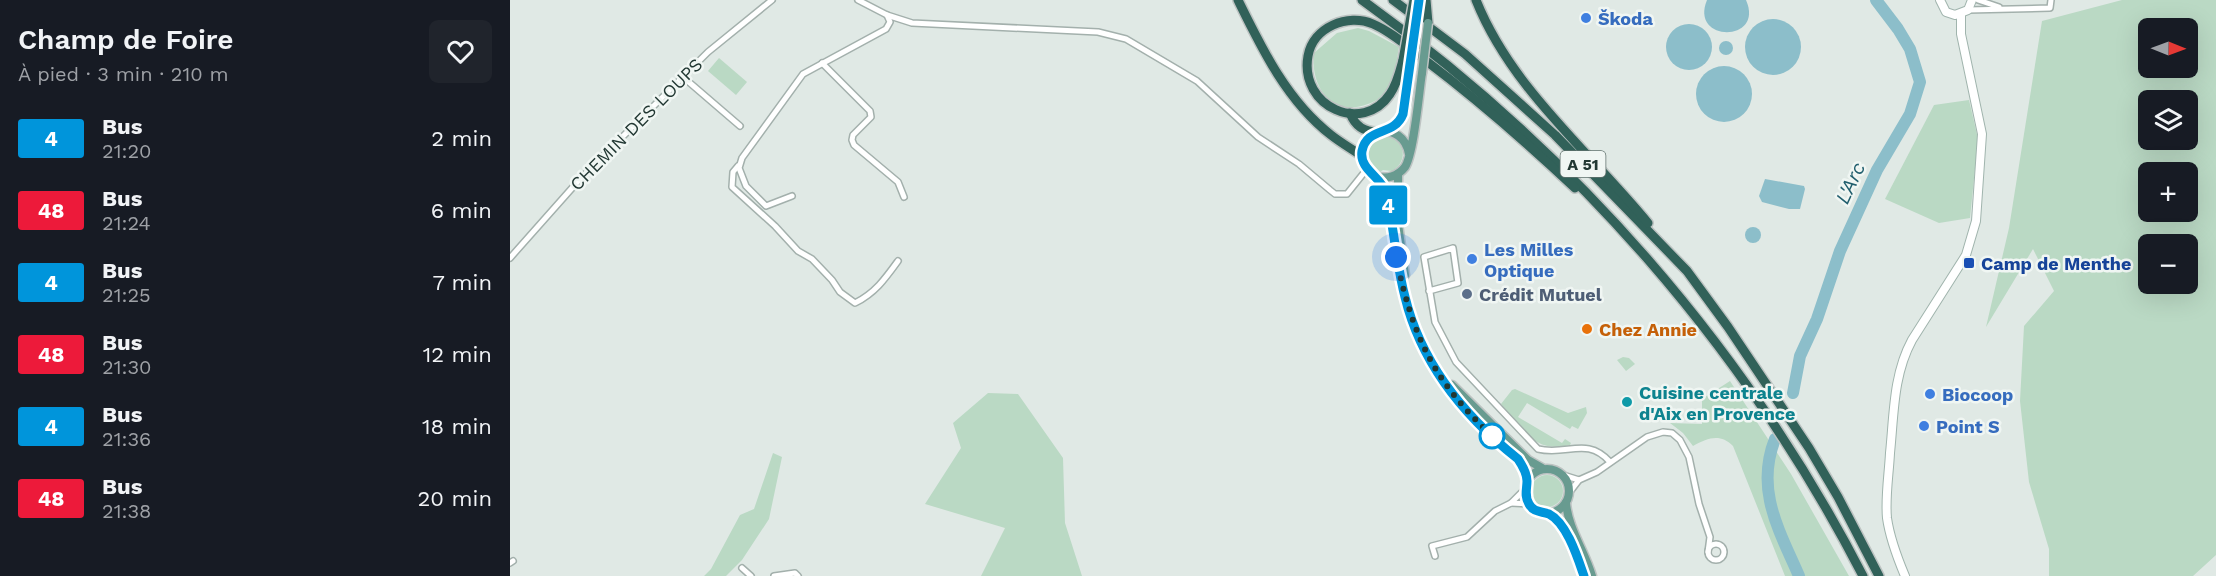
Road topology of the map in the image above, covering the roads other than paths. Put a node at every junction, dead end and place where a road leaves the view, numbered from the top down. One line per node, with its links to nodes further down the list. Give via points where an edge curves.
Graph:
1 (772, 0): 21 (street, CHEMIN DES LOUPS)
2 (858, 0): 16 (street)
3 (1238, 0): 26 (highway, via 1269,61 1293,96 1330,135)
4 (1362, 0): 33 (highway, A 51, via 1520,126)
5 (1393, 0): 35 (highway, A 51, via 1470,58 1555,135)
6 (1414, 0): 19 (highway, bridge)
7 (1476, 0): 35 (highway, via 1515,71 1618,186)
8 (1972, 0): 14 (main road)
9 (1978, 0): 13 (street)
10 (2050, 0): 13 (street, via 2050,8)
11 (1426, 1): 17 (highway); 19 (main road, bridge)
12 (1939, 1): 15 (main road)
13 (2006, 9): 14 (street)
14 (1964, 12): 15 (main road); 18 (main road)
15 (1950, 14): 18 (main road)
16 (887, 15): 20 (street, via 890,22 886,29); 28 (street, via 912,23 1098,32 1126,39 1197,81 1258,137 1335,194 1347,194)
17 (1428, 23): 25 (main road, bridge)
18 (1961, 34): 59 (main road, via 1982,134 1976,221 1966,255 1912,340 1897,380 1887,518)
19 (1406, 62): 22 (highway, via 1386,99 1369,110); 24 (main road, via 1403,114 1399,123)
20 (822, 63): 27 (street, via 803,74); 31 (street, via 870,111 871,117 852,140 898,182)
21 (683, 77): 23 (street); 32 (street, CHEMIN DES LOUPS, via 581,178)
22 (1350, 113): 24 (highway, via 1360,128); 33 (highway, via 1336,110 1319,98 1310,85 1307,68 1310,50 1320,33 1335,24 1359,21 1373,24 1399,40 1486,109)
23 (740, 126)
24 (1382, 131): 25 (main road, via 1393,132 1404,141); 26 (main road, via 1365,142)
25 (1408, 154): 29 (main road, via 1404,169)
26 (1362, 156): 28 (main road)
27 (741, 162): 30 (street, via 739,168 746,186 766,206); 34 (street, via 733,172 732,186 855,303 870,295)
28 (1370, 172): 29 (main road, via 1386,178); 41 (main road, via 1385,189 1405,297 1433,366 1464,409 1518,459)
29 (1398, 174): 38 (main road, via 1398,224 1409,293 1435,361 1455,389 1528,460)
30 (792, 196)
31 (904, 197)
32 (510, 258)
33 (1648, 258): 57 (highway, A 51, via 1773,421)
34 (898, 261)
35 (1687, 271): 58 (highway, A 51, via 1797,429)
36 (1429, 291): 36 (street, via 1424,257 1453,248 1458,283); 37 (street, via 1435,322 1456,362 1538,449 1594,449)
37 (1610, 462): 40 (street); 47 (street, via 1647,437 1672,433 1689,457)
38 (1542, 468): 39 (main road); 41 (main road)
39 (1563, 475): 40 (street); 42 (main road)
40 (1579, 480): 42 (street)
41 (1527, 482): 43 (street); 45 (main road)
42 (1569, 493): 44 (main road)
43 (1511, 503): 45 (street); 50 (street, via 1495,511 1467,537 1432,546)
44 (1566, 503): 46 (main road); 56 (main road, via 1568,518)
45 (1529, 504): 46 (main road)
46 (1549, 514): 55 (main road, via 1564,529)
47 (1710, 537): 48 (street); 49 (street)
48 (1719, 544): 49 (street, via 1712,545); 49 (street, via 1725,552 1720,560 1712,559)
49 (1708, 552)
50 (1435, 556)
51 (742, 568): 52 (street)
52 (751, 576)
53 (774, 576): 54 (street)
54 (798, 576)
55 (1584, 576)
56 (1592, 576)
57 (1863, 576)
58 (1879, 576)
59 (1905, 576)

